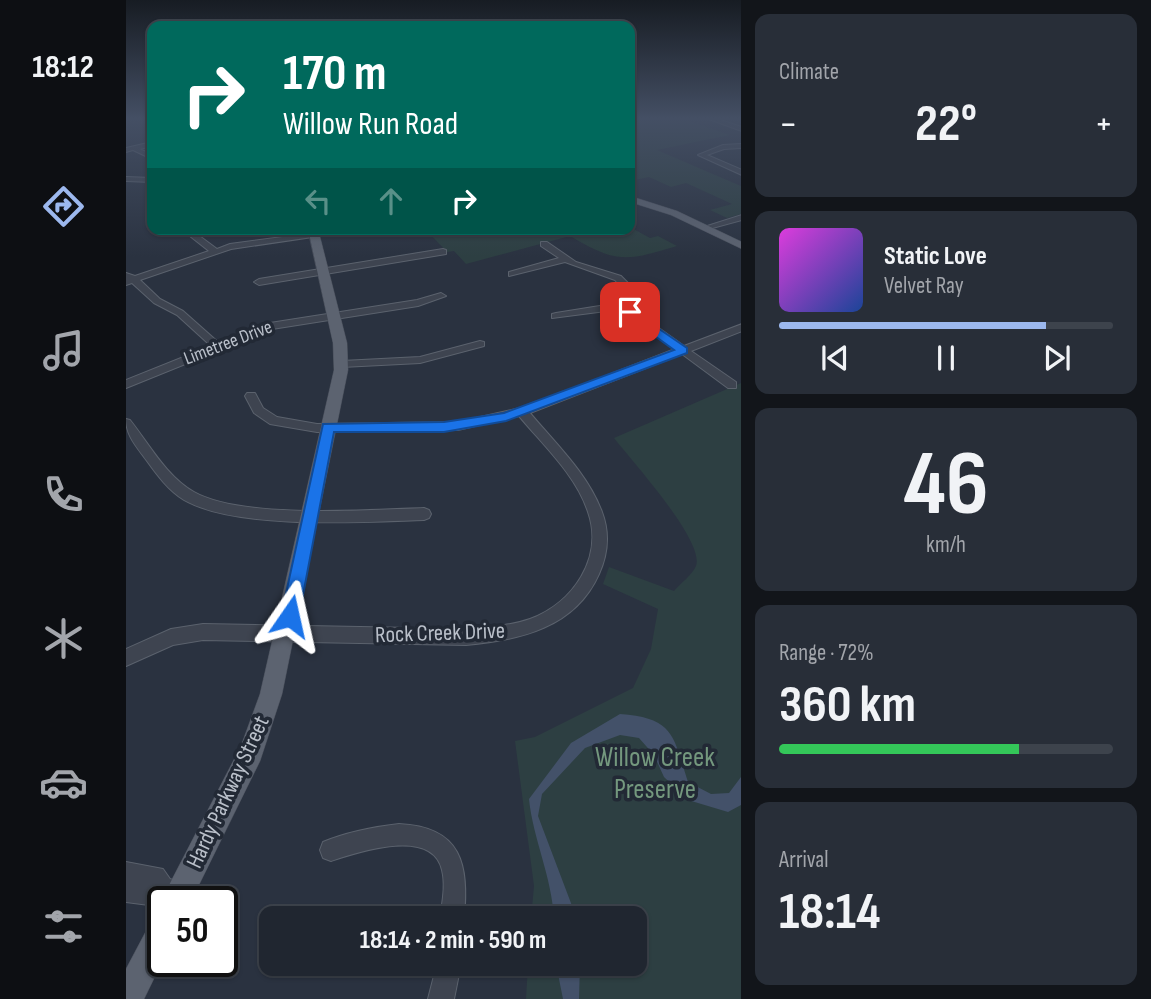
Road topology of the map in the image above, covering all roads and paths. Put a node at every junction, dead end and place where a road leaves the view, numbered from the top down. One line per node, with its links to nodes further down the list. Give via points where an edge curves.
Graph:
1 (720, 164): 2 (street)
2 (741, 173)
3 (126, 179): 4 (street)
4 (147, 180)
5 (635, 201): 7 (main road)
6 (741, 217): 7 (street)
7 (705, 228): 12 (main road)
8 (193, 235): 13 (street)
9 (300, 235): 13 (street)
10 (313, 235): 16 (main road, Hardy Parkway Street)
11 (544, 244): 15 (street)
12 (741, 246)
13 (216, 252): 18 (street)
14 (443, 252): 16 (street)
15 (566, 259): 17 (street); 21 (street, via 623,282 630,290)
16 (322, 271): 19 (street); 22 (main road, Hardy Parkway Street)
17 (512, 274)
18 (128, 279): 26 (street, via 180,313)
19 (259, 282)
20 (441, 296): 22 (street, Limetree Drive)
21 (628, 309): 23 (street); 27 (street)
22 (332, 314): 26 (street, Limetree Drive, via 270,326); 28 (main road, Hardy Parkway Street)
23 (556, 316)
24 (741, 327): 27 (street)
25 (480, 344): 28 (street, via 429,359)
26 (217, 346): 29 (street, Limetree Drive)
27 (683, 351): 30 (street); 32 (street)
28 (342, 364): 34 (main road, Hardy Parkway Street)
29 (126, 384)
30 (732, 385)
31 (251, 396): 34 (street, via 258,410 274,421)
32 (522, 412): 34 (street, via 444,427); 37 (street, Rock Creek Drive, via 585,491 600,526 596,566 563,610 536,625 502,634)
33 (126, 423): 35 (street, via 191,498 228,510)
34 (328, 427): 35 (main road, Hardy Parkway Street)
35 (310, 513): 36 (street); 37 (main road, Hardy Parkway Street)
36 (424, 514)
37 (286, 634): 38 (street, Rock Creek Drive, via 203,632 170,637); 42 (main road, Hardy Parkway Street, via 251,752)
38 (126, 658)
39 (331, 850): 45 (street, via 407,836 430,839 451,863)
40 (126, 873): 41 (street, via 155,877)
41 (165, 886)
42 (177, 886)
43 (126, 891): 44 (street)
44 (147, 894)
45 (453, 906)
46 (147, 960): 48 (main road)
47 (446, 976): 49 (street)
48 (127, 999)
49 (441, 999)

